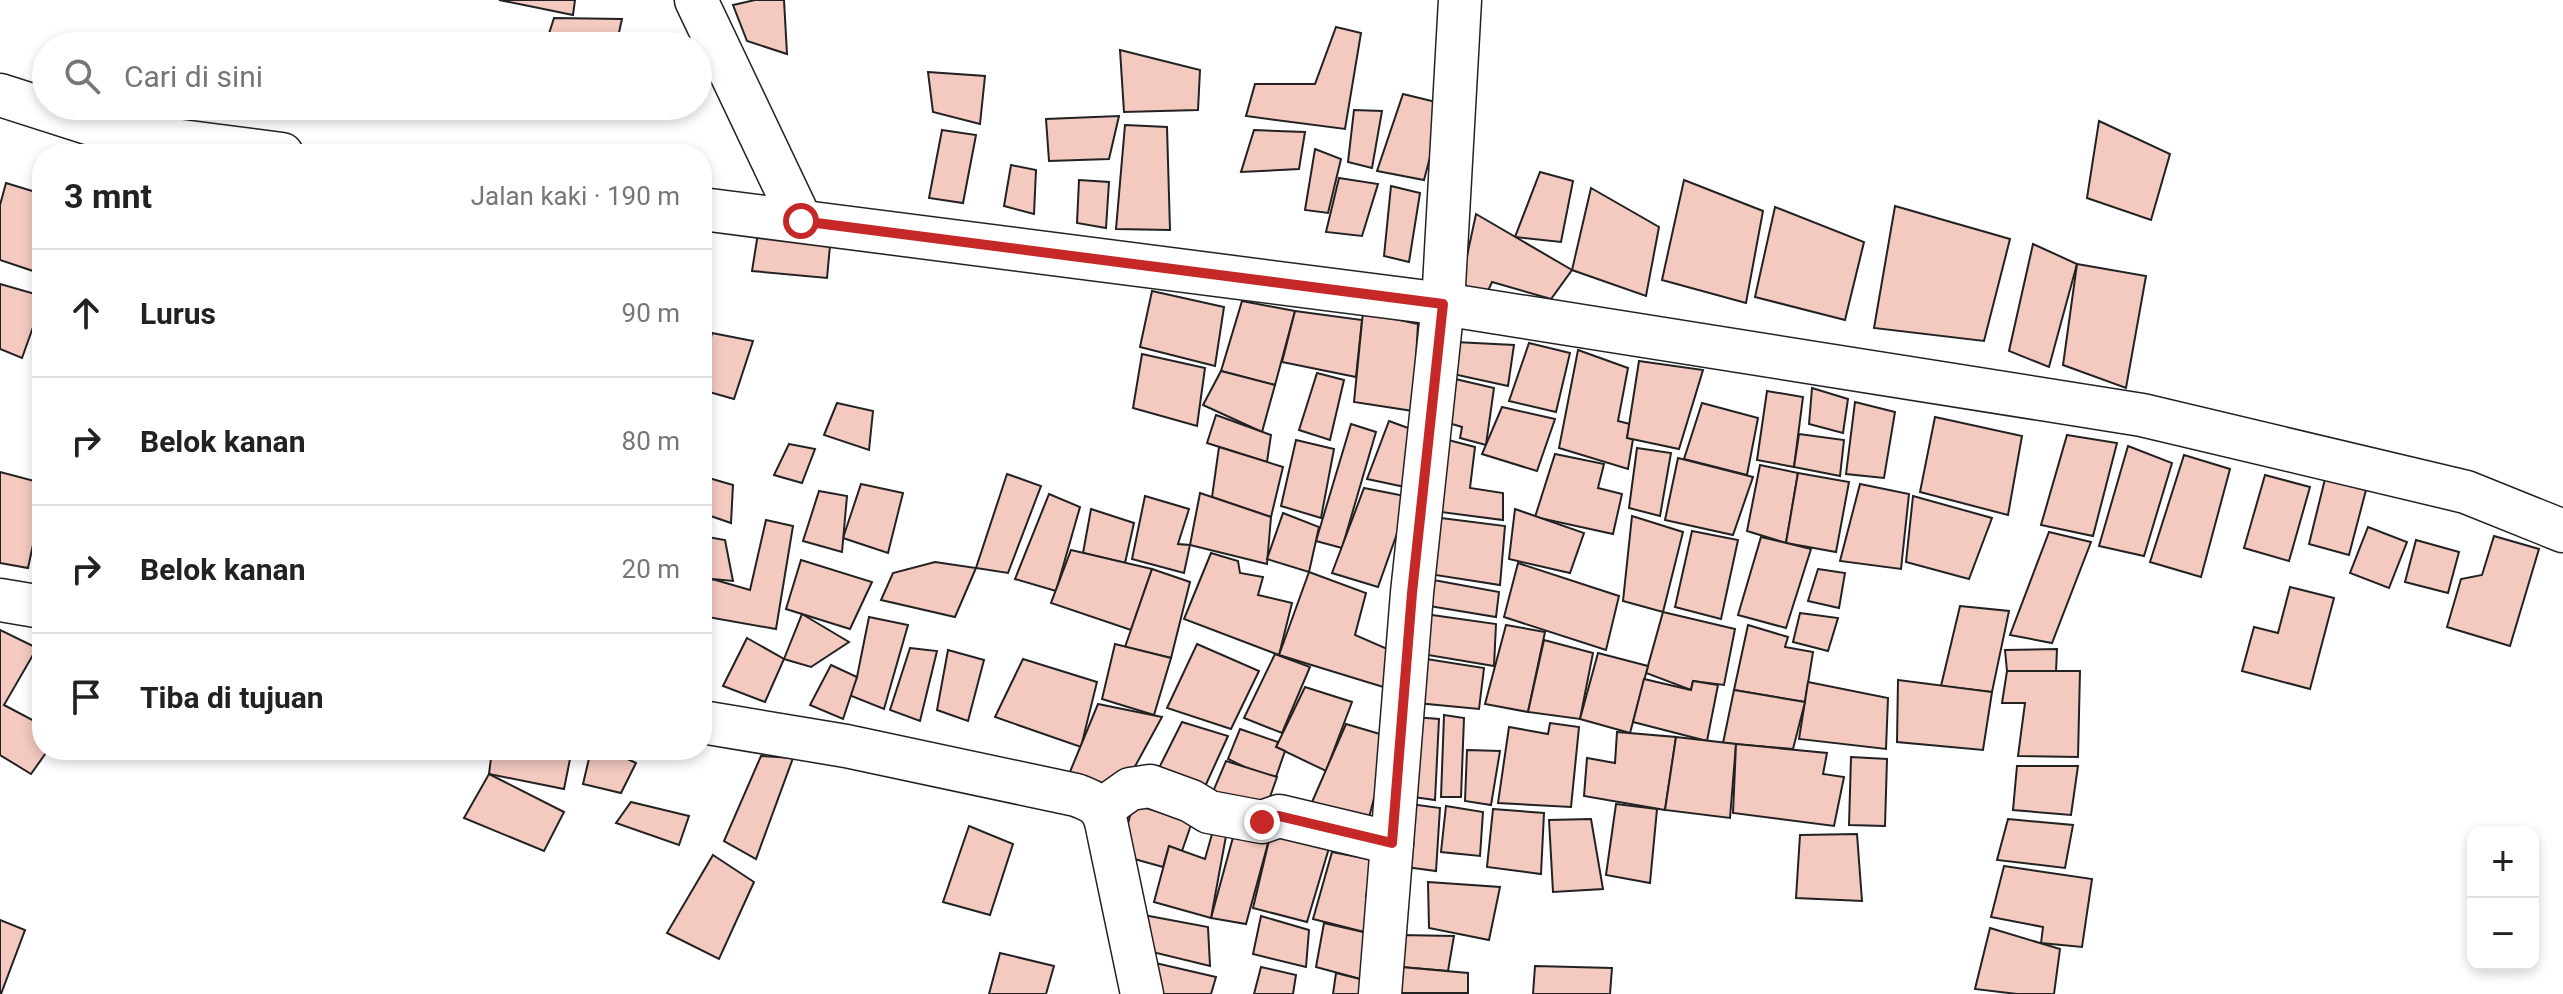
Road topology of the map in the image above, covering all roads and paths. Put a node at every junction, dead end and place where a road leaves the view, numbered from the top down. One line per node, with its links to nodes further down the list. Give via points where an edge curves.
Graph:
1 (696, 0): 3 (street)
2 (1460, 0): 11 (street)
3 (711, 32)
4 (712, 34): 10 (street)
5 (0, 95): 6 (street)
6 (32, 105)
7 (78, 120): 8 (street, via 119,133)
8 (204, 144)
9 (712, 210): 10 (street)
10 (801, 221): 11 (street)
11 (1443, 304): 12 (street, via 2142,415 2466,492); 17 (street)
12 (2563, 531)
13 (0, 600): 14 (street)
14 (32, 605)
15 (712, 724): 16 (street, via 1076,795)
16 (1102, 809): 17 (street, via 1130,789 1150,786 1209,812 1262,822 1279,816); 18 (street)
17 (1392, 843): 19 (street)
18 (1142, 994)
19 (1380, 994)

